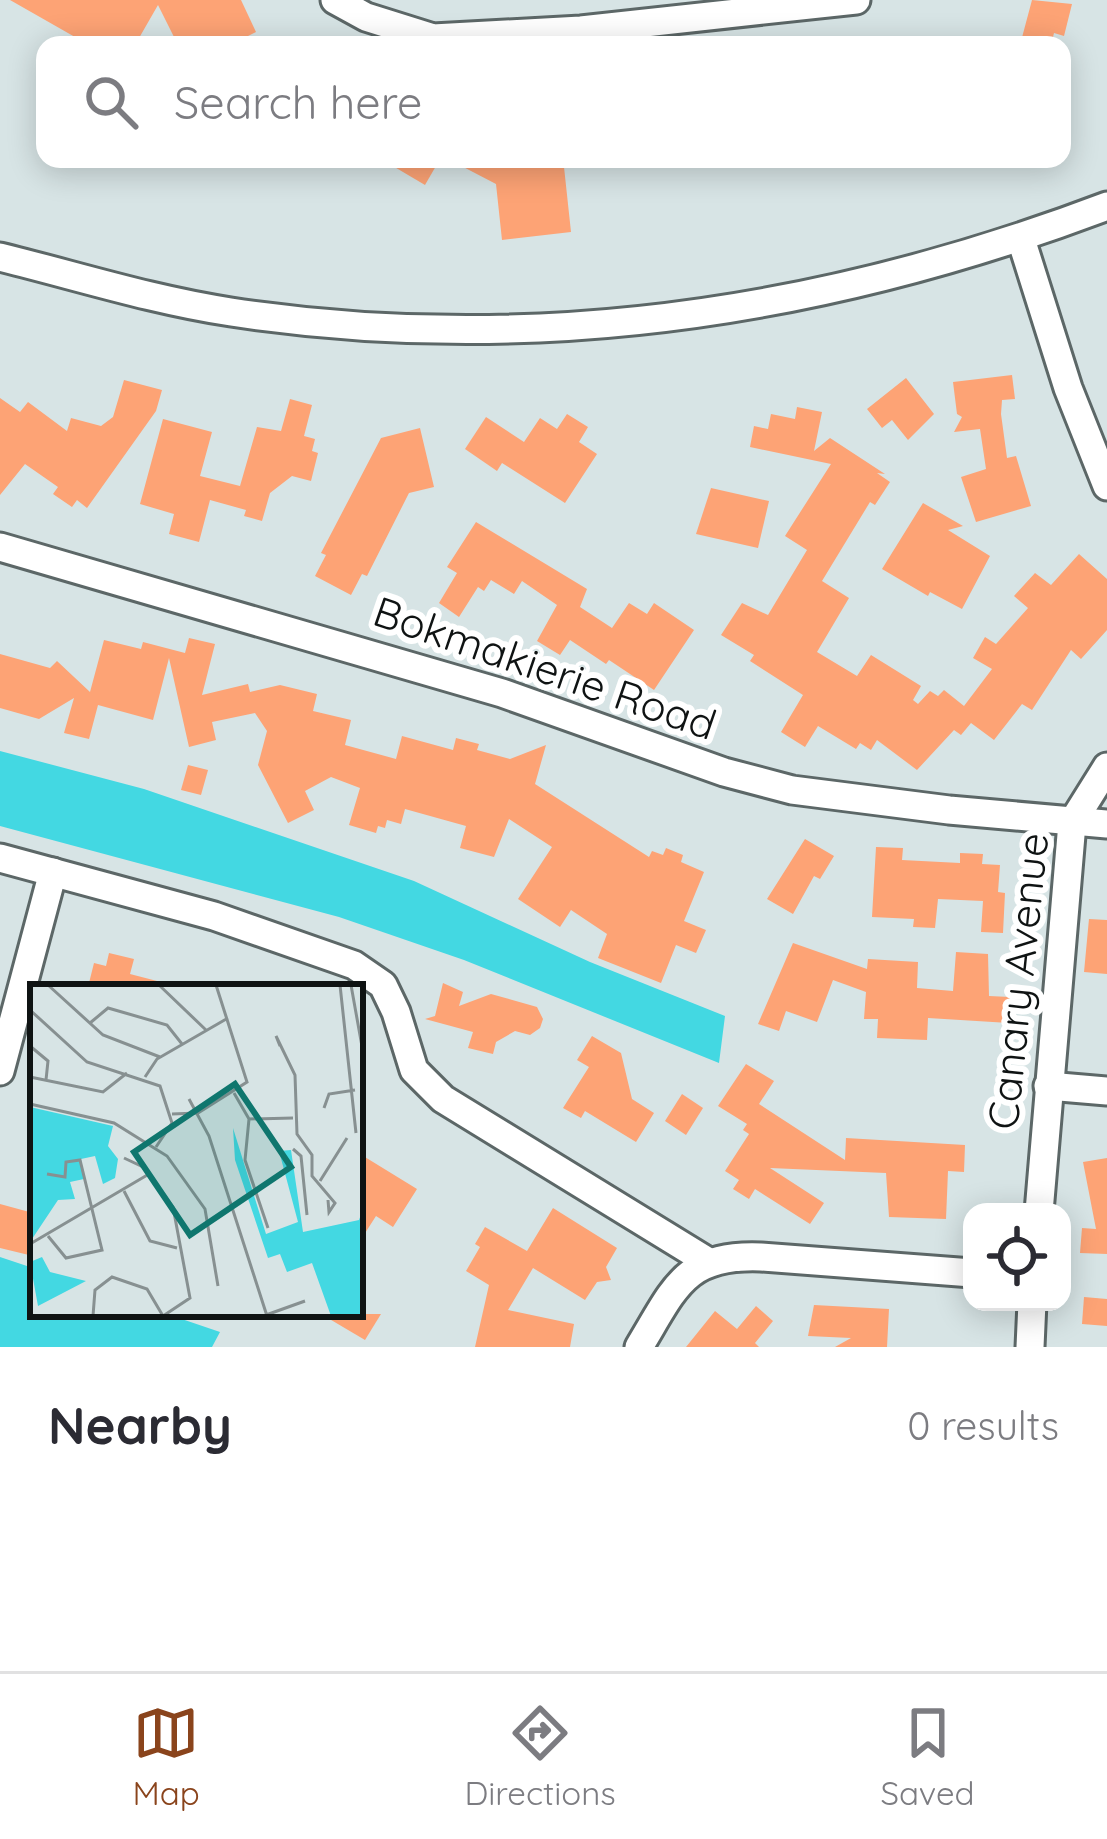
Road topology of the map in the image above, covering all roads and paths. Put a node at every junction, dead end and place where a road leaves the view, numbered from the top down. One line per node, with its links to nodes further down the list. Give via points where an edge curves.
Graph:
1 (335, 0): 4 (street)
2 (856, 0): 3 (street)
3 (820, 2): 5 (street)
4 (427, 36)
5 (470, 36)
6 (1107, 206): 7 (street)
7 (1021, 239): 8 (street, via 776,302 623,323 470,331 232,312); 9 (street)
8 (0, 257)
9 (1107, 486)
10 (0, 547): 12 (street, Bokmakierie Road, via 502,693 792,790)
11 (1107, 767): 12 (street, Canary Avenue)
12 (1072, 823): 13 (street, Bokmakierie Road); 17 (street, Canary Avenue)
13 (1107, 824)
14 (0, 858): 15 (street)
15 (52, 872): 16 (street); 20 (street, via 214,916 370,974 390,997 421,1081)
16 (0, 1071)
17 (1048, 1086): 18 (street); 19 (street, Canary Avenue)
18 (1107, 1091)
19 (1040, 1203)
20 (706, 1261): 21 (street, via 761,1257); 23 (street, via 671,1295)
21 (963, 1273)
22 (1032, 1311): 24 (street)
23 (639, 1347)
24 (1030, 1347)

